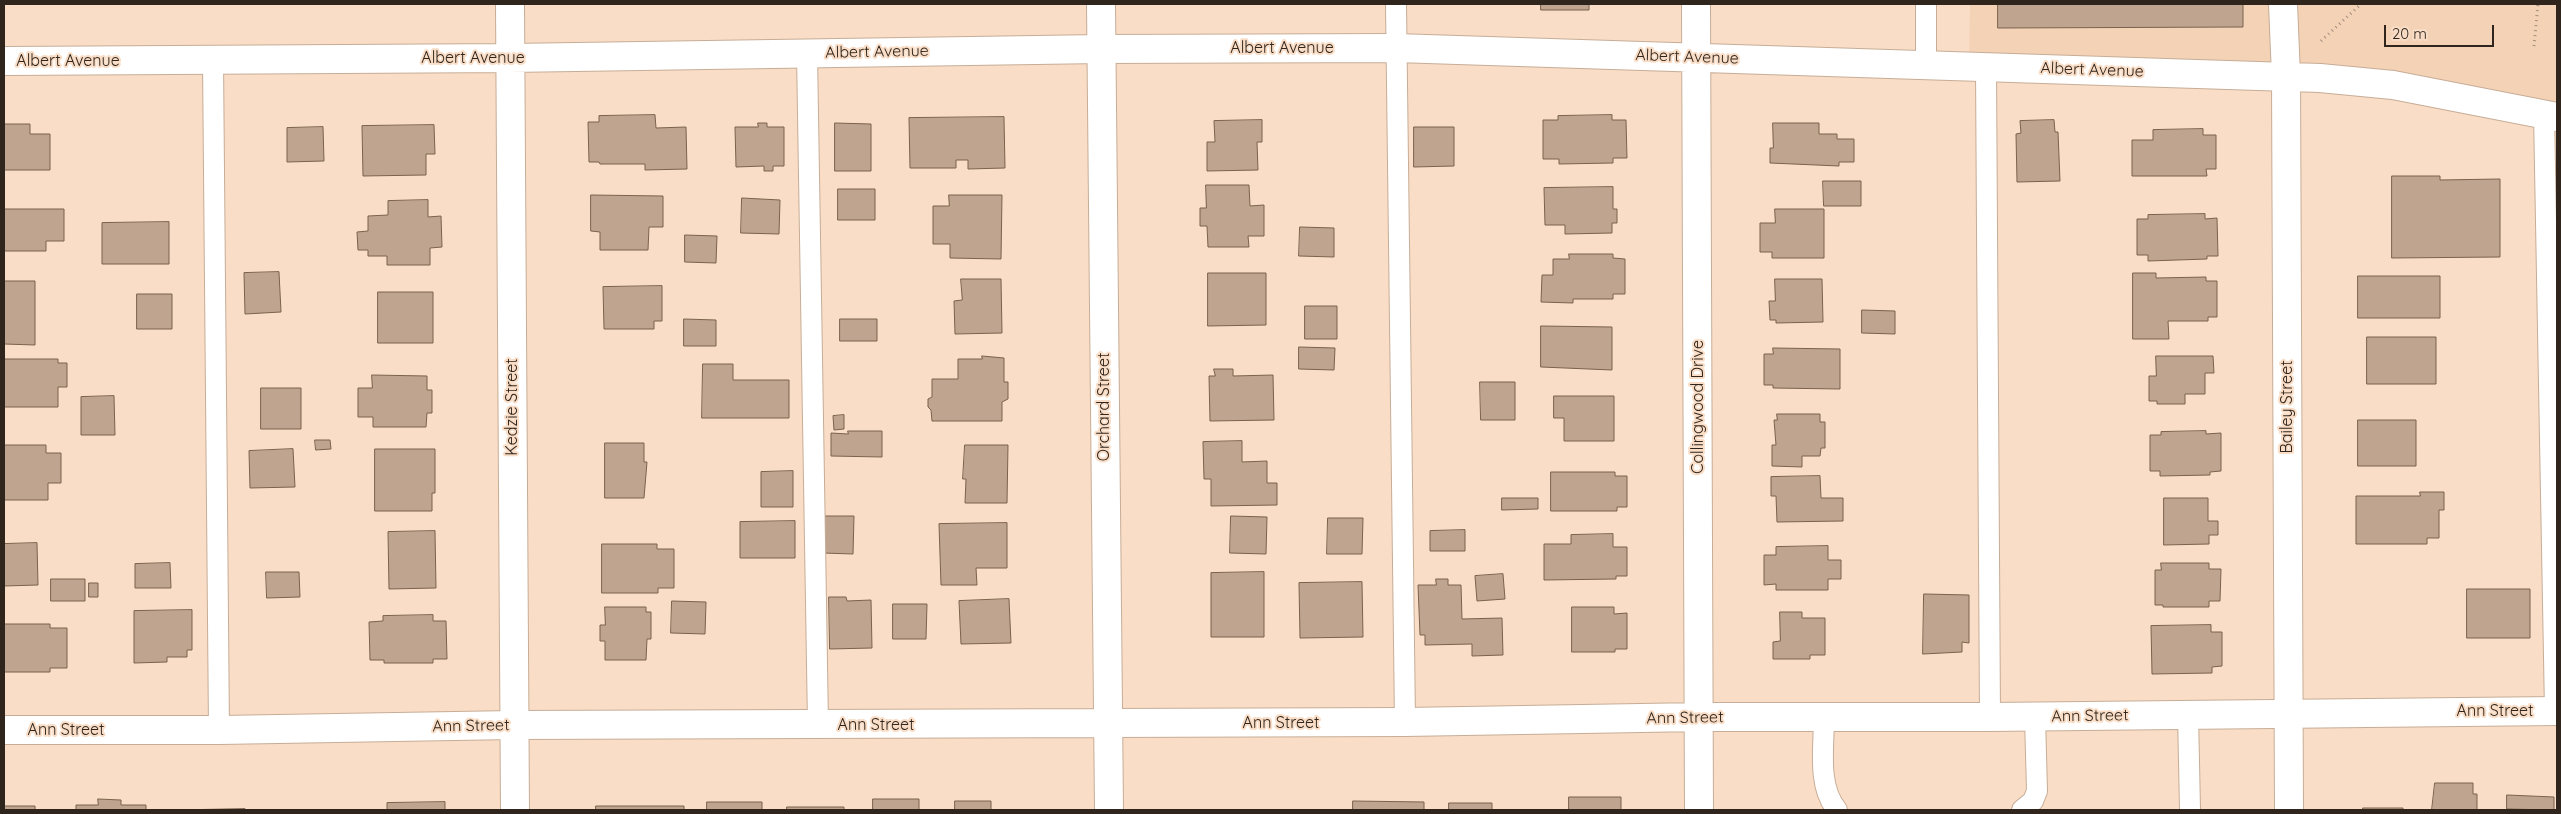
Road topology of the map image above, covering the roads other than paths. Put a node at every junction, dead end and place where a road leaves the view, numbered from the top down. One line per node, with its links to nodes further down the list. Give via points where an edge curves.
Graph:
1 (510, 4): 11 (street, Kedzie Street)
2 (1101, 4): 7 (street, Orchard Street)
3 (1396, 4): 8 (lane)
4 (1696, 4): 10 (street, Collingwood Drive)
5 (1926, 4): 14 (lane)
6 (2283, 4): 16 (street, Bailey Street)
7 (1101, 48): 8 (street, Albert Avenue); 9 (street, Albert Avenue); 27 (street, Orchard Street)
8 (1396, 48): 10 (street, Albert Avenue); 26 (lane)
9 (807, 53): 11 (street, Albert Avenue); 29 (lane)
10 (1696, 57): 14 (street, Albert Avenue); 22 (street, Collingwood Drive)
11 (510, 58): 12 (street, Albert Avenue); 28 (street, Kedzie Street)
12 (214, 60): 13 (street, Albert Avenue); 31 (lane)
13 (4, 61)
14 (1926, 64): 15 (street, Albert Avenue)
15 (1986, 67): 16 (street, Albert Avenue); 25 (lane)
16 (2286, 76): 17 (street, Albert Avenue, via 2393,85); 20 (street, Bailey Street)
17 (2551, 115): 18 (lane)
18 (2553, 400): 19 (lane)
19 (2556, 711): 20 (street, Ann Street)
20 (2288, 713): 21 (street, Ann Street); 38 (street, Bailey Street)
21 (2188, 714): 23 (street, Ann Street); 37 (lane)
22 (1700, 717): 24 (street, Ann Street); 26 (street, Ann Street); 34 (street, Collingwood Drive)
23 (2036, 717): 25 (street, Ann Street); 36 (lane, via 2037,791 2033,801)
24 (1824, 718): 25 (street, Ann Street); 35 (lane, via 1825,786 1828,798)
25 (1990, 718)
26 (1404, 722): 27 (street, Ann Street)
27 (1107, 724): 29 (street, Ann Street); 33 (street, Orchard Street)
28 (514, 725): 29 (street, Ann Street); 31 (street, Ann Street); 32 (street, Kedzie Street)
29 (818, 725)
30 (4, 730): 31 (street, Ann Street)
31 (219, 730)
32 (515, 810)
33 (1108, 810)
34 (1699, 810)
35 (1837, 810)
36 (2022, 810)
37 (2190, 810)
38 (2289, 810)

